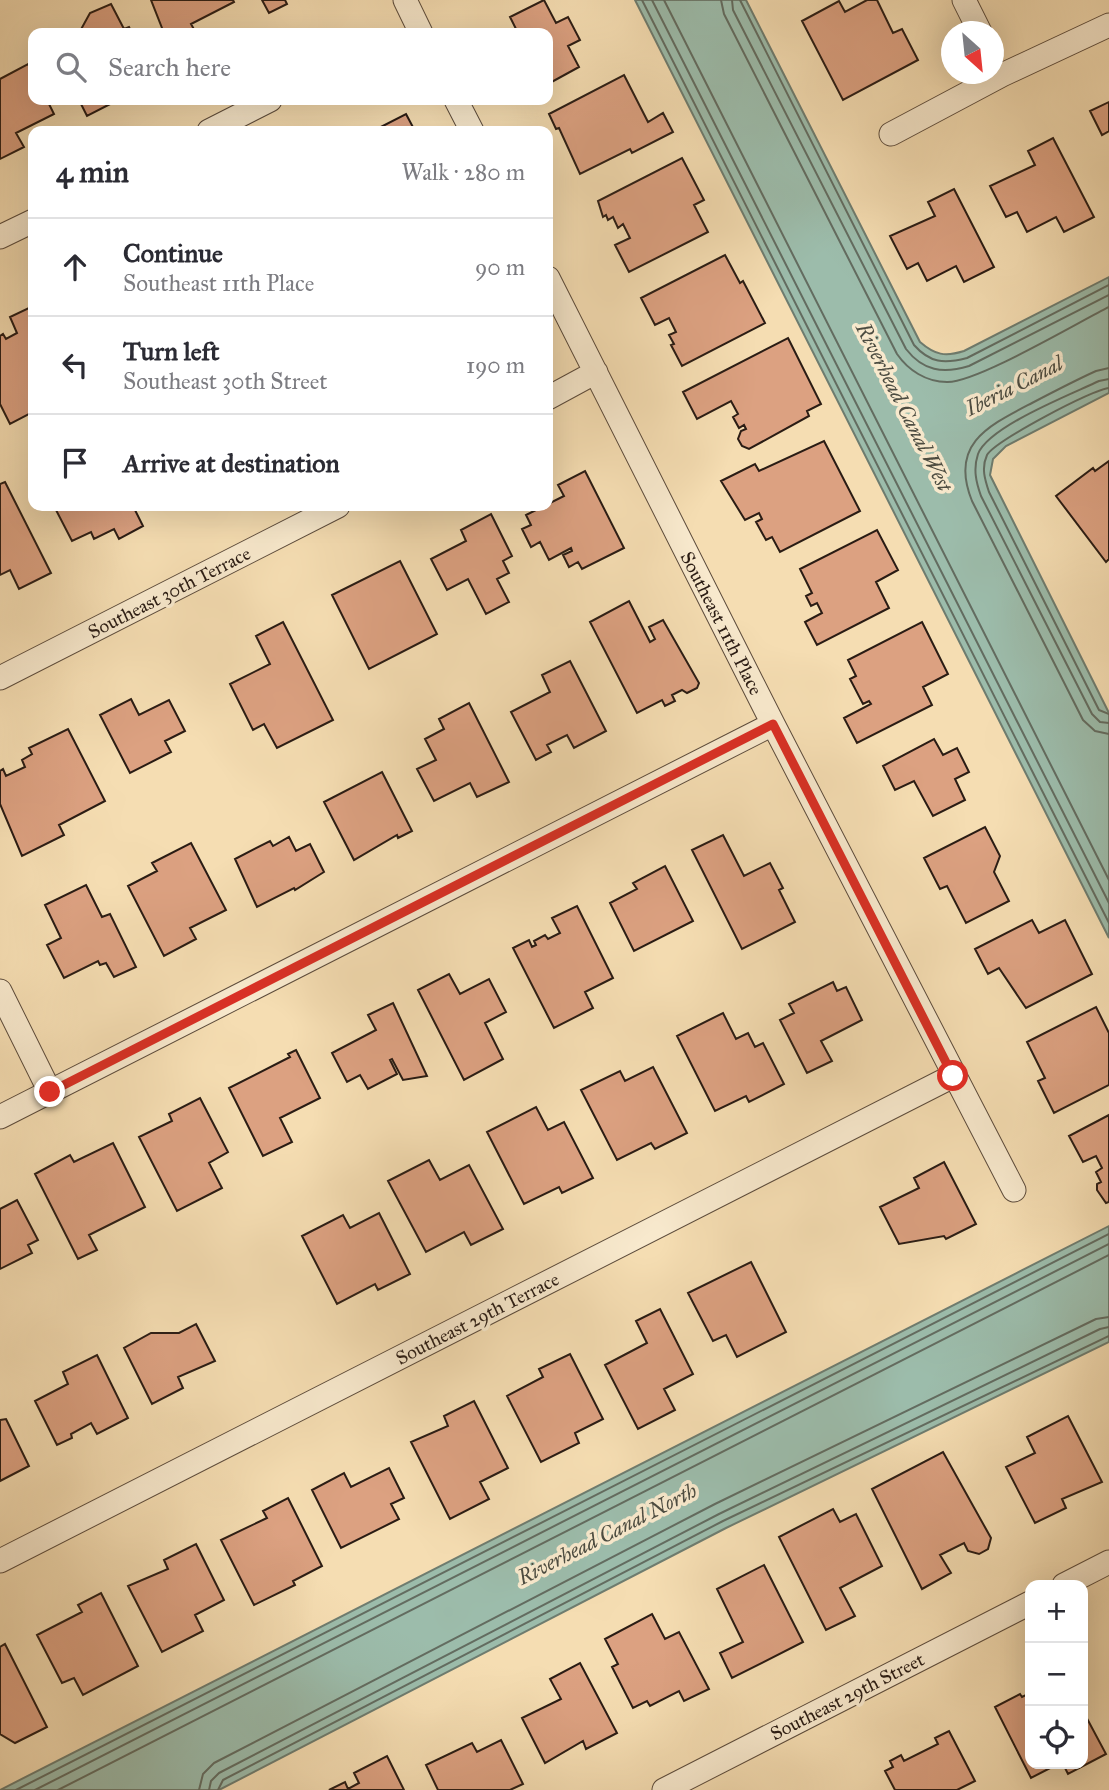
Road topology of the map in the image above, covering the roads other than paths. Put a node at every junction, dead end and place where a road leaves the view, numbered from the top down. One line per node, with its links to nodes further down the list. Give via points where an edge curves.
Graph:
1 (404, 0): 5 (street)
2 (964, 0): 3 (street)
3 (974, 21)
4 (1109, 25): 6 (street)
5 (412, 28)
6 (1004, 64)
7 (970, 84): 12 (street)
8 (260, 105): 10 (street)
9 (459, 105): 11 (street)
10 (219, 126)
11 (469, 126)
12 (891, 134)
13 (28, 223): 14 (street)
14 (0, 237)
15 (553, 288): 16 (street, Southeast 11th Place)
16 (596, 372): 17 (street); 20 (street, Southeast 11th Place)
17 (553, 395)
18 (328, 511): 19 (street, Southeast 30th Terrace)
19 (0, 678)
20 (773, 724): 22 (street, Southeast 11th Place); 23 (street)
21 (0, 991): 23 (street)
22 (953, 1076): 25 (street, Southeast 11th Place); 26 (street, Southeast 29th Terrace)
23 (50, 1092): 24 (street)
24 (0, 1118)
25 (1014, 1190)
26 (0, 1560)
27 (1109, 1562): 28 (street)
28 (1074, 1580)
29 (1025, 1606): 30 (street, Southeast 29th Street)
30 (664, 1790)

